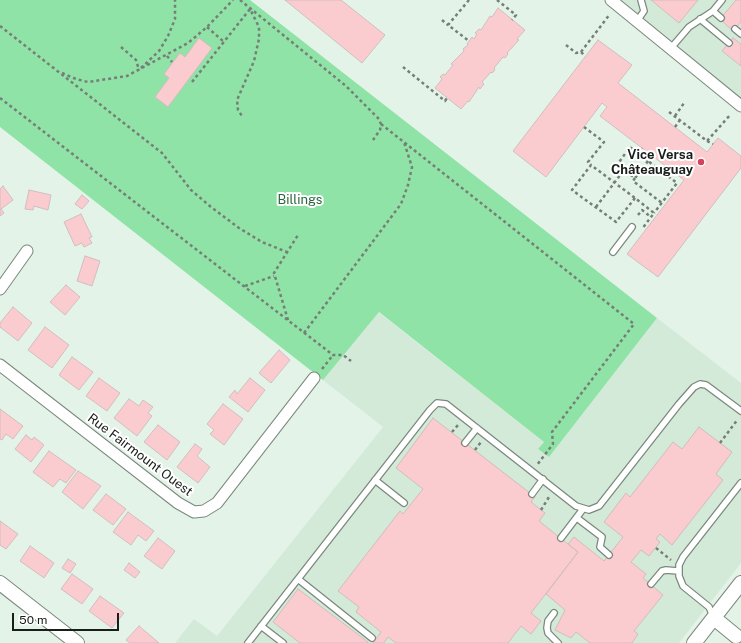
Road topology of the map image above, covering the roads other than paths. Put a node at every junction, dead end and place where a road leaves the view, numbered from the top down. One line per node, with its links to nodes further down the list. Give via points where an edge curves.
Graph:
1 (611, 0): 7 (street)
2 (641, 0): 7 (lane, via 644,11)
3 (722, 0): 4 (lane)
4 (713, 11): 5 (lane); 6 (lane)
5 (721, 18)
6 (700, 19): 10 (lane); 11 (lane, via 689,26)
7 (637, 21): 11 (street)
8 (735, 29): 9 (lane)
9 (741, 33)
10 (729, 43)
11 (671, 48): 12 (street)
12 (741, 106)
13 (632, 226): 15 (lane)
14 (27, 251): 16 (street)
15 (613, 252)
16 (0, 289)
17 (0, 365): 18 (street, Rue Fairmount Ouest, via 172,498 194,512 204,511 217,504)
18 (314, 378)
19 (741, 411): 27 (lane, via 706,384 694,387 599,506 589,510)
20 (477, 428): 21 (lane); 22 (lane); 23 (lane, via 446,404 437,403)
21 (465, 443)
22 (543, 479): 25 (lane); 27 (lane)
23 (375, 480): 26 (lane); 32 (lane)
24 (741, 484): 31 (lane, via 683,557)
25 (532, 494)
26 (404, 503)
27 (583, 509): 28 (lane)
28 (577, 518): 29 (lane); 30 (lane, via 602,537 600,547)
29 (561, 538)
30 (609, 555)
31 (678, 571): 35 (lane, via 662,571); 37 (lane, via 683,586 709,607)
32 (298, 579): 38 (lane); 40 (lane)
33 (0, 583): 41 (street)
34 (741, 583): 37 (street)
35 (650, 584)
36 (554, 613): 44 (lane, via 548,620 547,628 548,633)
37 (714, 618): 39 (street); 45 (street)
38 (261, 626): 42 (lane); 43 (lane)
39 (737, 637)
40 (372, 638)
41 (77, 643)
42 (248, 643)
43 (283, 643)
44 (558, 643)
45 (694, 643)

